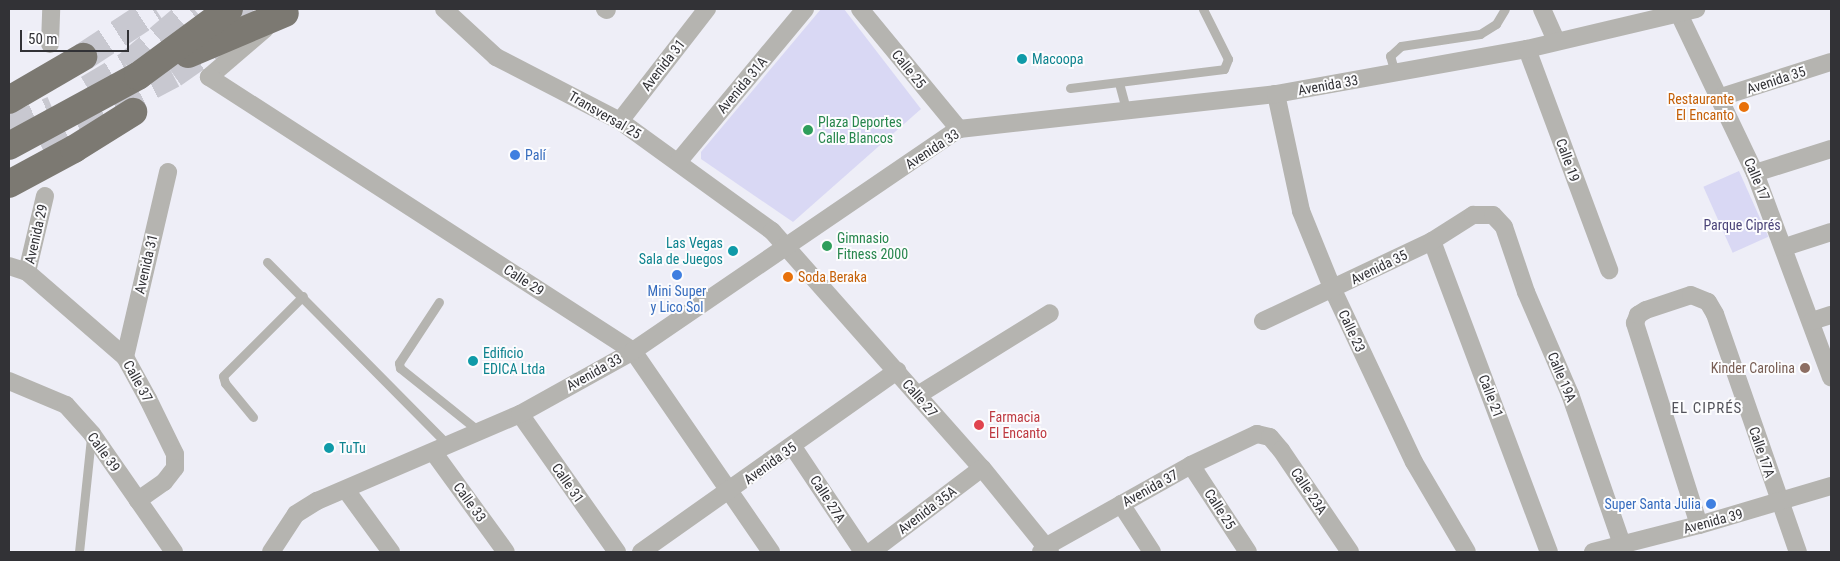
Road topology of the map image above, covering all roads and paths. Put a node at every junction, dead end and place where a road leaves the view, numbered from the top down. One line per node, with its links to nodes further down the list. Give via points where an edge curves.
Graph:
1 (56, 9): 14 (street)
2 (228, 9): 19 (highway)
3 (444, 9): 27 (street, Transversal 25, via 496,57)
4 (707, 9): 27 (street, Avenida 31)
5 (805, 9): 31 (street, Avenida 31A)
6 (860, 9): 28 (street, Calle 25)
7 (1203, 9): 20 (lane, via 1228,59 1224,69)
8 (1505, 9): 18 (lane, via 1496,24 1480,34 1401,46 1390,56)
9 (1542, 9): 13 (street)
10 (1696, 9): 12 (street, Avenida 33)
11 (287, 11): 19 (highway); 52 (street, Calle 29, via 209,76)
12 (1679, 14): 13 (street, Avenida 33); 23 (street, Calle 17)
13 (1556, 41): 15 (street, Avenida 33)
14 (50, 44)
15 (1527, 49): 18 (street, Avenida 33); 43 (street, Calle 19)
16 (83, 57): 24 (highway)
17 (1831, 62): 23 (street, Avenida 35)
18 (1395, 73): 22 (street, Avenida 33)
19 (138, 76): 29 (highway)
20 (1119, 83): 21 (lane); 26 (lane)
21 (1070, 88)
22 (1276, 94): 26 (street, Avenida 33); 45 (street, Calle 23, via 1301,211)
23 (1721, 98): 33 (street, Calle 17)
24 (9, 100)
25 (133, 112): 34 (highway)
26 (1127, 112): 28 (street, Avenida 33)
27 (620, 121): 31 (street, Transversal 25)
28 (959, 130): 39 (street, Avenida 33)
29 (9, 146)
30 (1831, 149): 33 (street)
31 (678, 162): 39 (street, Transversal 25, via 772,231)
32 (168, 172): 53 (street, Avenida 31)
33 (1755, 173): 40 (street, Calle 17)
34 (9, 184)
35 (45, 196): 44 (street, Avenida 29)
36 (1493, 215): 38 (street, Avenida 35, via 1473,216); 74 (street, Calle 19A, via 1504,227 1526,292 1570,394)
37 (1831, 232): 40 (street)
38 (1432, 240): 45 (street, Avenida 35); 90 (street, Calle 21)
39 (787, 246): 52 (street, Avenida 33); 54 (street, Calle 27)
40 (1785, 247): 51 (street, Calle 17)
41 (267, 262): 46 (lane)
42 (9, 266): 44 (street, Calle 37)
43 (1609, 270)
44 (27, 272): 53 (street, Calle 37)
45 (1333, 290): 50 (street, Avenida 35); 89 (street, Calle 23, via 1414,462)
46 (302, 296): 59 (lane, via 224,376 225,383); 64 (lane)
47 (438, 302): 60 (lane, via 399,363 400,368)
48 (1050, 314): 57 (street)
49 (1831, 315): 51 (street)
50 (1263, 321)
51 (1812, 321): 55 (street, Calle 17)
52 (633, 350): 58 (street, Avenida 33); 69 (street, Calle 29)
53 (125, 356): 70 (street, Calle 37, via 175,454 175,468 164,482)
54 (896, 371): 57 (street, Calle 27); 63 (street, Avenida 35)
55 (1831, 377)
56 (9, 381): 61 (street, Calle 39, via 66,405)
57 (918, 395): 66 (street, Calle 27)
58 (520, 414): 60 (street, Avenida 33); 81 (street, Calle 31)
59 (253, 417)
60 (480, 432): 64 (street, Avenida 33)
61 (92, 434): 70 (street, Calle 39); 76 (lane)
62 (1264, 434): 65 (street, Avenida 37, via 1250,436); 88 (street, Calle 23A, via 1281,450)
63 (794, 447): 69 (street, Avenida 35); 84 (street, Calle 27A)
64 (442, 449): 68 (street, Avenida 33); 80 (street, Calle 33)
65 (1191, 465): 72 (street, Avenida 37); 87 (street, Calle 25)
66 (982, 468): 75 (street, Calle 27); 85 (street, Avenida 35A)
67 (1831, 486): 71 (street, Avenida 39)
68 (346, 490): 78 (street, Avenida 33, via 296,514); 79 (street)
69 (729, 492): 82 (street, Avenida 35); 83 (street, Calle 29)
70 (138, 500): 77 (street, Calle 39)
71 (1780, 503): 73 (street, Avenida 39); 73 (street, Calle 17A, via 1715,314 1703,298 1682,297 1651,308 1636,318 1636,333); 92 (street, Calle 17A)
72 (1120, 504): 75 (street, Avenida 37); 86 (street)
73 (1699, 525): 74 (street, Avenida 39)
74 (1622, 544): 91 (street, Avenida 39)
75 (1045, 550)
76 (79, 552)
77 (174, 552)
78 (271, 552)
79 (391, 552)
80 (506, 552)
81 (617, 552)
82 (641, 552)
83 (771, 552)
84 (863, 552)
85 (871, 552)
86 (1152, 552)
87 (1248, 552)
88 (1350, 552)
89 (1467, 552)
90 (1549, 552)
91 (1593, 552)
92 (1798, 552)

